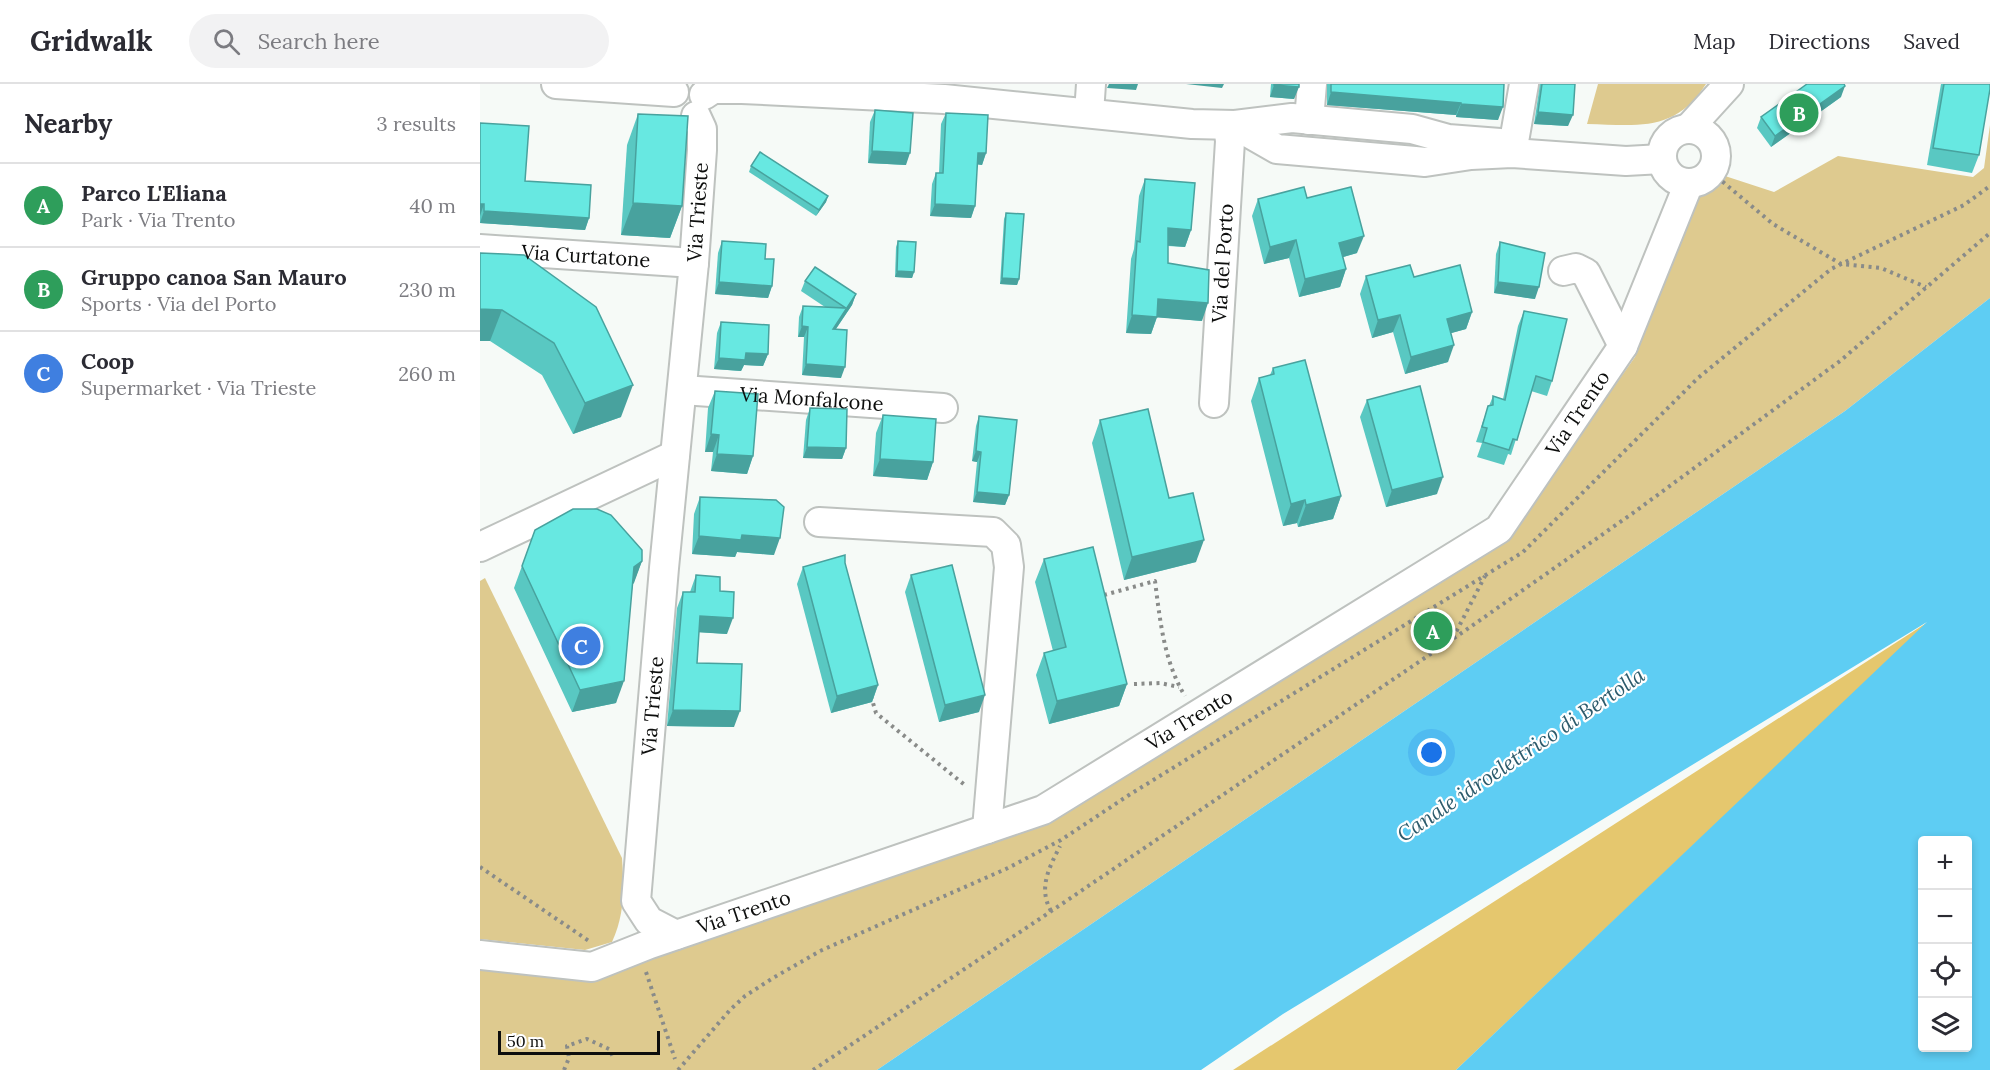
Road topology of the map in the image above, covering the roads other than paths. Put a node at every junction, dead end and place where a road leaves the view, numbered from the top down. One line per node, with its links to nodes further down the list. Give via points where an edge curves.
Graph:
1 (556, 84): 7 (street)
2 (1091, 84): 8 (street)
3 (1312, 84): 9 (street)
4 (1524, 84): 14 (street)
5 (1729, 84): 11 (street)
6 (945, 92): 7 (street, via 713,89); 8 (street)
7 (691, 94): 19 (street, Via Trieste, via 702,129)
8 (1089, 114): 10 (street)
9 (1301, 119): 10 (street); 12 (street); 13 (street, via 1278,126 1277,137)
10 (1231, 125): 13 (street, via 1276,149); 23 (street, Via del Porto)
11 (1688, 129): 15 (street, via 1671,135 1665,142); 17 (street, via 1704,134 1714,147 1715,164)
12 (1421, 131): 14 (street, via 1448,140 1500,143); 16 (street, via 1432,140 1431,151)
13 (1286, 150): 16 (street)
14 (1512, 153): 15 (street, via 1626,161); 16 (street)
15 (1662, 159): 17 (street, via 1674,179)
16 (1415, 162)
17 (1700, 177): 21 (street, Via Trento)
18 (480, 249): 19 (street, Via Curtatone)
19 (694, 263): 22 (street, Via Trieste)
20 (1563, 271): 21 (street, via 1576,268 1586,273)
21 (1623, 346): 28 (street, Via Trento, via 1499,529 1351,610 1254,670 1197,715 1043,810)
22 (682, 390): 24 (street, Via Monfalcone); 25 (street, Via Trieste)
23 (1214, 403)
24 (943, 408)
25 (675, 455): 27 (street); 29 (street, Via Trieste, via 636,901 649,921)
26 (819, 522): 28 (street, via 993,532 1006,545 1009,567)
27 (480, 547)
28 (987, 829): 29 (street, Via Trento)
29 (676, 935): 30 (street, Via Trento, via 592,967)
30 (480, 955)

